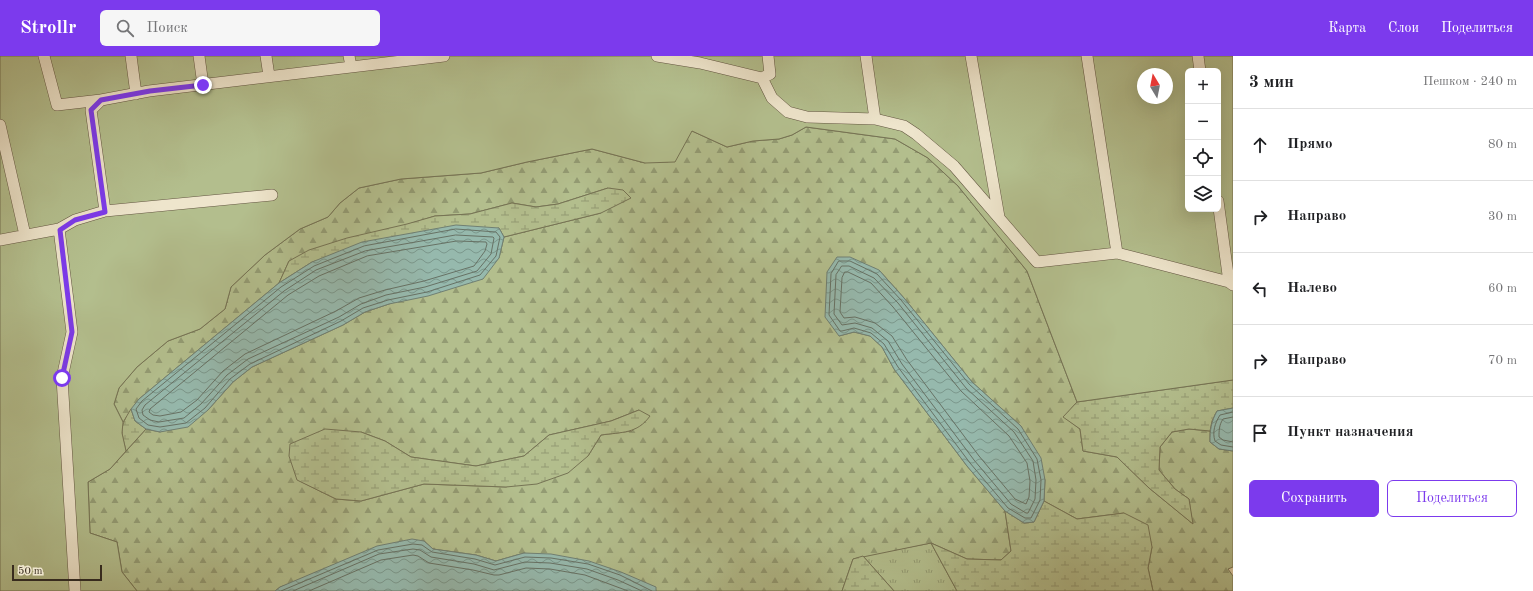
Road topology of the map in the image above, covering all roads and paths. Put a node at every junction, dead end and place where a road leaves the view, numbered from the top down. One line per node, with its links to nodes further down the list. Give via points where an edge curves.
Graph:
1 (44, 56): 18 (street, via 57,106)
2 (131, 56): 17 (street)
3 (199, 56): 16 (street)
4 (266, 56): 14 (street)
5 (444, 56): 12 (street)
6 (661, 56): 15 (street)
7 (768, 56): 15 (street, via 770,74)
8 (866, 56): 19 (street)
9 (972, 56): 24 (street)
10 (1087, 56): 28 (street)
11 (1198, 56): 13 (street)
12 (350, 61): 14 (street)
13 (1200, 68)
14 (269, 76): 16 (street)
15 (762, 78): 19 (street, via 772,98 788,112 807,117)
16 (203, 85): 17 (street)
17 (136, 94): 18 (street)
18 (101, 100): 22 (street, via 91,110)
19 (875, 120): 24 (street, via 904,126 916,134 954,166)
20 (0, 125): 26 (street)
21 (272, 195): 22 (street)
22 (105, 212): 25 (street, via 75,220)
23 (1220, 212): 29 (street)
24 (1000, 218): 28 (street, via 1037,262)
25 (60, 230): 26 (street); 30 (street, via 72,332 62,378)
26 (25, 235): 27 (street)
27 (0, 240)
28 (1117, 253): 29 (street)
29 (1231, 284)
30 (76, 591)

